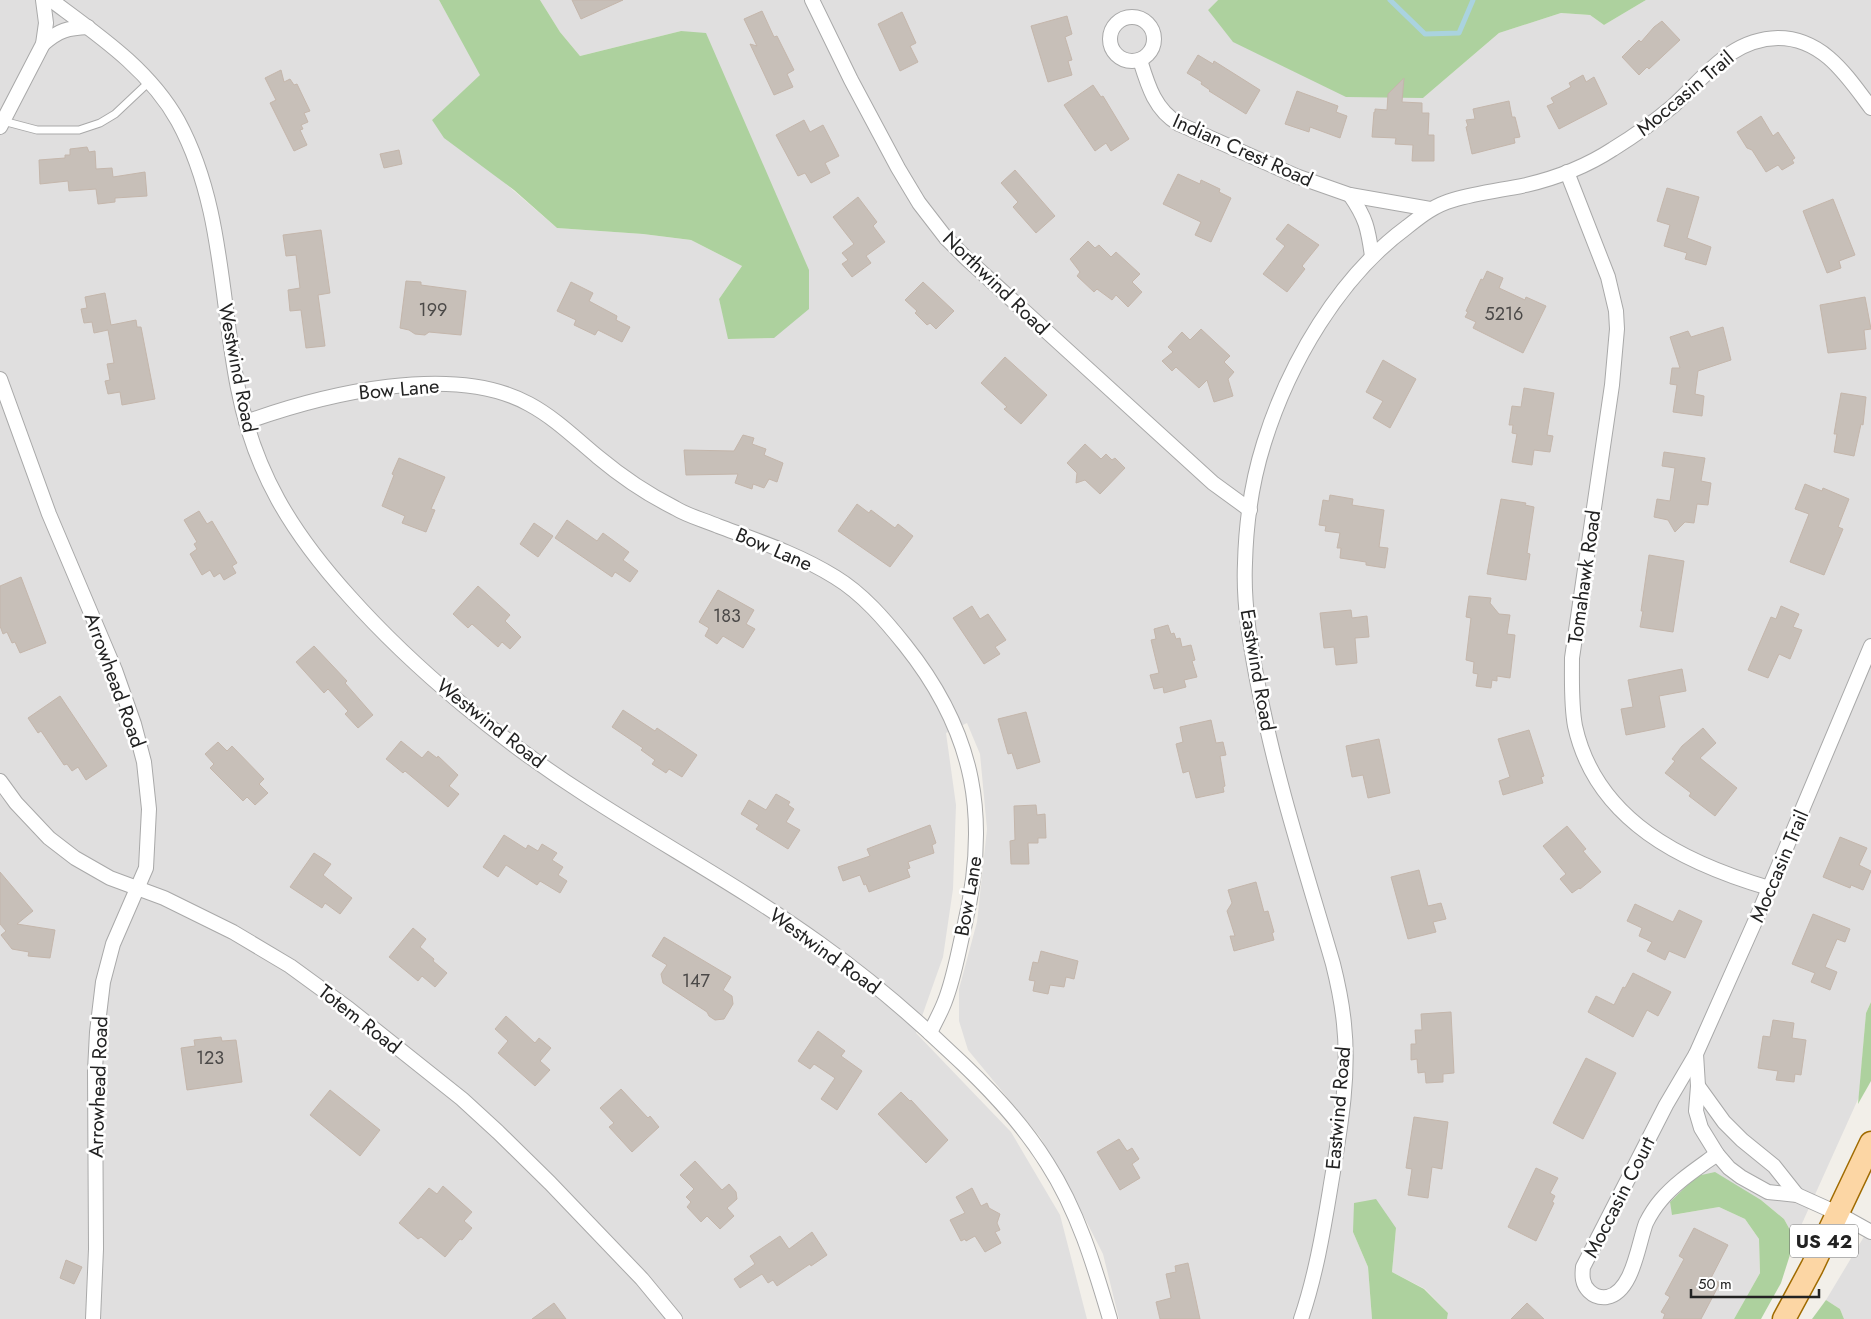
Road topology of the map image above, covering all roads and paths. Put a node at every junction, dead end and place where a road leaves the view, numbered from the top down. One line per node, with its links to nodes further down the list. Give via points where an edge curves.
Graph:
1 (43, 0): 5 (street, via 46,23)
2 (50, 0): 4 (street, Westwind Road)
3 (812, 0): 16 (street, Northwind Road, via 898,168 946,238 1213,483)
4 (88, 27): 5 (street, via 67,28); 7 (street, Westwind Road, via 124,55)
5 (43, 44): 9 (street)
6 (1140, 60): 11 (street, Indian Crest Road, via 1154,100 1171,120 1288,173)
7 (149, 82): 9 (lane, via 114,114 79,130 37,130); 15 (street, Westwind Road, via 177,119 196,158 211,208 238,390)
8 (1871, 108): 10 (street, Moccasin Trail, via 1839,66 1812,46 1777,38 1755,42 1743,45 1722,58 1642,131 1606,154)
9 (1, 123)
10 (1567, 172): 12 (street, Eastwind Road, via 1530,184 1452,200); 20 (street, Tomahawk Road, via 1608,277 1617,329 1612,385 1572,658 1571,693 1579,741 1600,785 1617,807 1644,831 1690,858)
11 (1350, 195): 12 (street, Indian Crest Road); 13 (street, via 1363,215)
12 (1430, 209): 13 (street, Eastwind Road)
13 (1372, 256): 16 (street, Eastwind Road, via 1341,292 1304,349 1281,394 1264,443)
14 (0, 379): 19 (street, Arrowhead Road, via 49,514 115,670 134,724 144,762 148,809 146,868)
15 (246, 422): 21 (street, Westwind Road, via 256,456 292,526 353,601 464,706 583,793 817,942); 21 (street, Bow Lane, via 336,396 369,390 452,385 492,390 528,404 556,421 599,458 656,498 788,552 835,577 862,597 907,647 942,698 968,760 975,804 977,847 972,894 945,1001)
16 (1250, 510): 32 (street, Eastwind Road, via 1245,564 1246,607 1254,662 1280,780 1340,990 1344,1025 1341,1125 1325,1221)
17 (1871, 646): 20 (street, Moccasin Trail)
18 (0, 781): 19 (street, Totem Road, via 49,838 110,878)
19 (137, 888): 29 (street, Arrowhead Road, via 113,944 103,982 97,1032); 30 (street, Totem Road, via 225,928 290,966 462,1099 550,1183 642,1279)
20 (1768, 888): 22 (street, Moccasin Trail)
21 (930, 1033): 31 (street, Westwind Road, via 996,1097 1048,1164 1091,1255)
22 (1696, 1054): 23 (street, Moccasin Trail); 25 (street, Moccasin Court, via 1666,1104 1583,1267 1582,1278 1590,1292 1603,1298 1621,1290 1631,1271 1646,1223 1660,1201)
23 (1698, 1086): 25 (street, Moccasin Trail, via 1696,1111); 26 (street, Moccasin Trail, via 1724,1122 1774,1166)
24 (1871, 1143): 27 (main road, US 42)
25 (1716, 1154): 26 (street, Moccasin Trail, via 1741,1177 1768,1192)
26 (1797, 1194): 27 (street, Moccasin Trail)
27 (1837, 1213): 28 (street, Moccasin Trail); 33 (main road, US 42)
28 (1871, 1232)
29 (93, 1319)
30 (675, 1319)
31 (1110, 1319)
32 (1301, 1319)
33 (1784, 1319)

